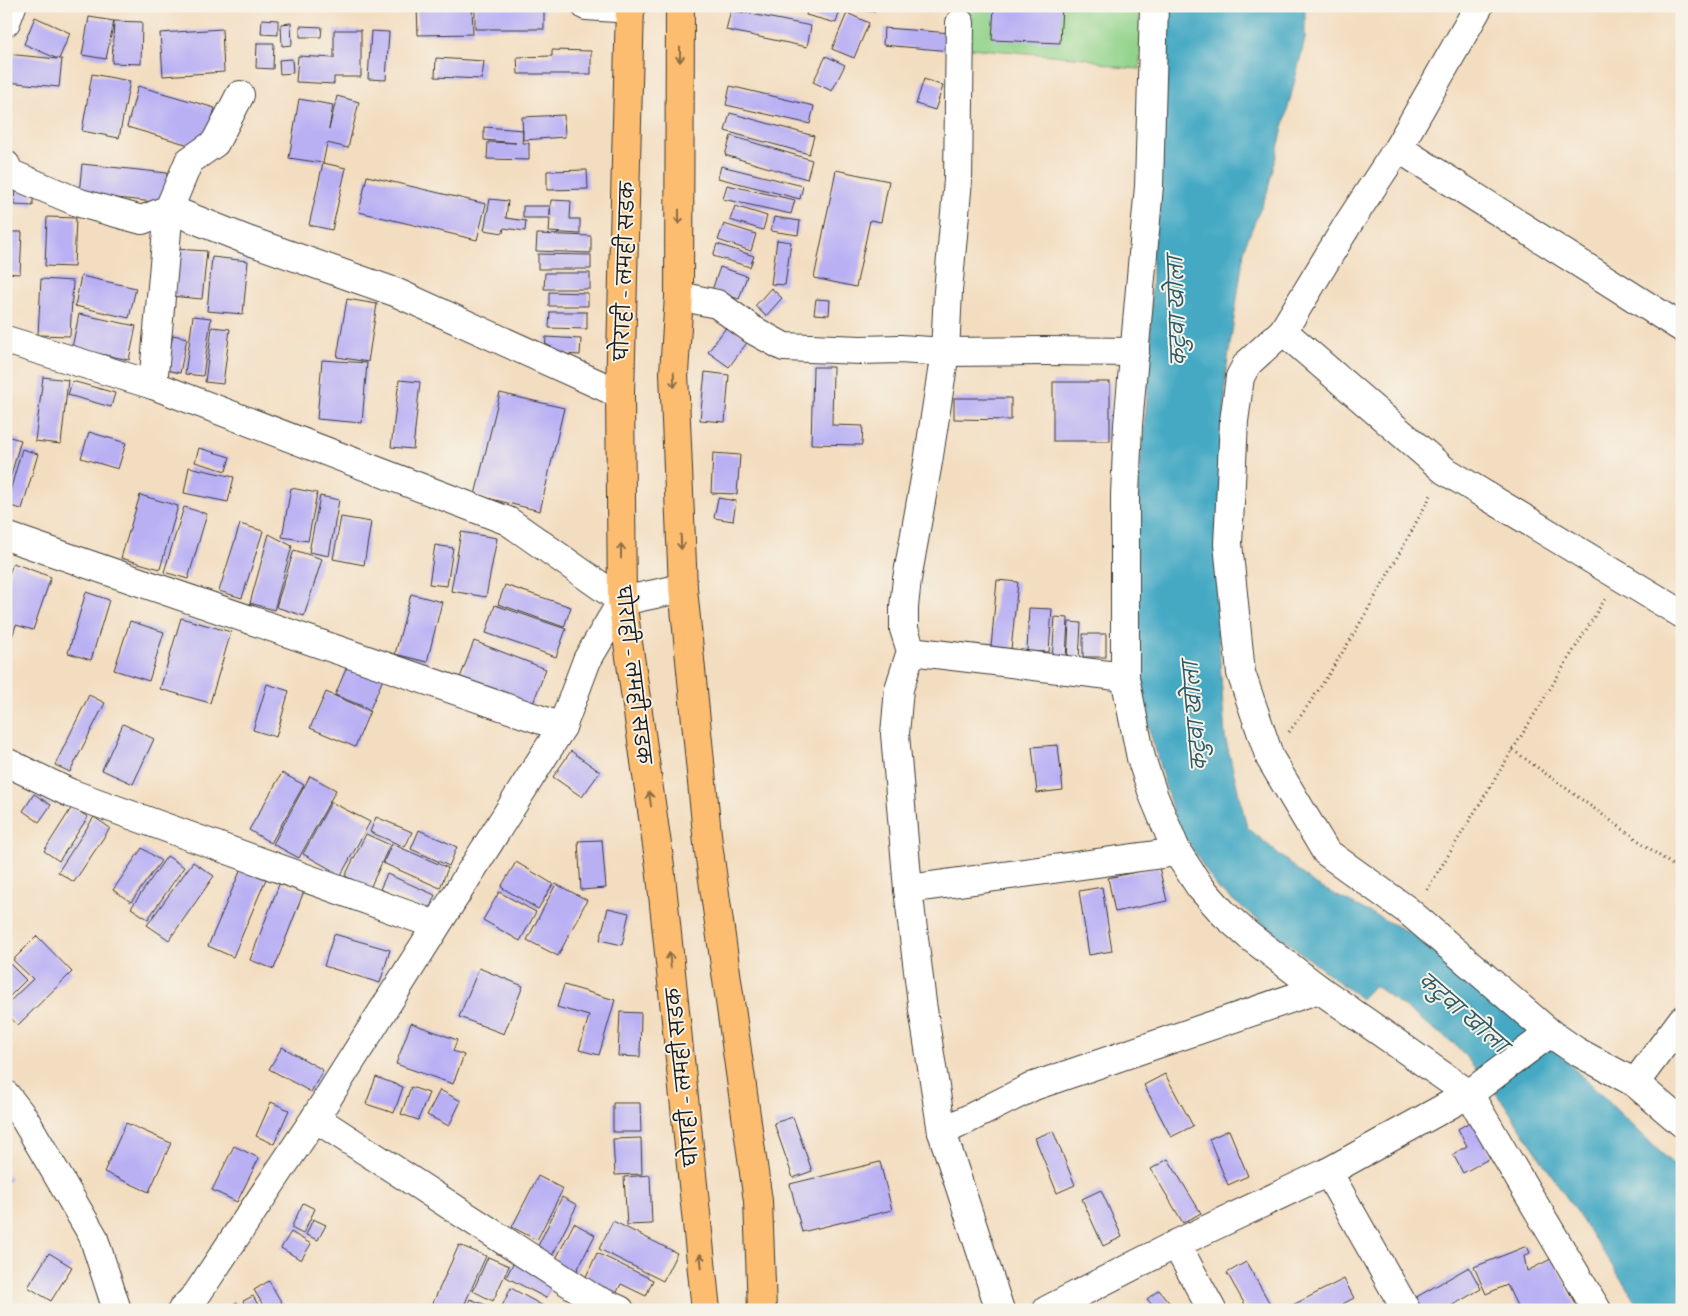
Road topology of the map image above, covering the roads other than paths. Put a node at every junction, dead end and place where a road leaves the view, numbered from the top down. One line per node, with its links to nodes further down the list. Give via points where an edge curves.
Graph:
1 (12, 6): 7 (street)
2 (586, 6): 6 (street)
3 (680, 6): 13 (main road, one-way to 13)
4 (1154, 6): 18 (street, via 1149,186)
5 (1479, 6): 10 (street)
6 (630, 8): 20 (main road, घोराही - लमही सडक)
7 (6, 22)
8 (960, 23): 17 (street, via 958,180)
9 (240, 96): 12 (street, via 215,143 189,161)
10 (1398, 148): 14 (street); 15 (street)
11 (6, 165): 12 (street, via 9,172 89,206 142,220)
12 (168, 209): 19 (street); 20 (street, via 395,292)
13 (679, 296): 17 (street, via 717,304 784,347); 22 (main road, one-way to 22, via 674,374)
14 (1682, 328)
15 (1283, 331): 24 (street, via 1444,470); 34 (street, via 1247,364 1240,377 1234,421 1228,544 1242,673 1270,758 1326,852 1407,910)
16 (6, 340): 19 (street)
17 (945, 352): 18 (street); 25 (street, via 906,588 904,629)
18 (1135, 352): 26 (street, via 1125,496)
19 (153, 385): 23 (street, via 508,521)
20 (620, 394): 23 (main road, घोराही - लमही सडक, one-way to 20)
21 (6, 536): 27 (street)
22 (683, 588): 23 (street); 48 (main road, via 708,844 758,1200)
23 (622, 602): 27 (street, via 587,660); 47 (main road, घोराही - लमही सडक, one-way to 23, via 660,866)
24 (1682, 614)
25 (911, 652): 26 (street); 30 (street, via 899,689 895,734)
26 (1125, 677): 29 (street, via 1141,758)
27 (562, 727): 31 (street)
28 (6, 762): 31 (street, via 70,793)
29 (1177, 852): 30 (street); 32 (street, via 1200,887 1224,914)
30 (908, 889): 41 (street)
31 (436, 925): 38 (street)
32 (1319, 989): 36 (street); 41 (street, via 1034,1086)
33 (1682, 1020): 35 (street)
34 (1550, 1033): 35 (street); 36 (street)
35 (1635, 1083): 39 (street)
36 (1469, 1094): 42 (street); 53 (street)
37 (6, 1095): 40 (street)
38 (315, 1118): 45 (street, via 197,1294); 46 (street, via 591,1297)
39 (1682, 1123)
40 (15, 1125): 44 (street, via 93,1236)
41 (942, 1132): 49 (street)
42 (1328, 1172): 43 (street); 52 (street)
43 (1176, 1244): 50 (street); 51 (street)
44 (117, 1310)
45 (182, 1310)
46 (620, 1310)
47 (706, 1310)
48 (762, 1310)
49 (1000, 1310)
50 (1047, 1310)
51 (1212, 1310)
52 (1406, 1310)
53 (1597, 1310)

